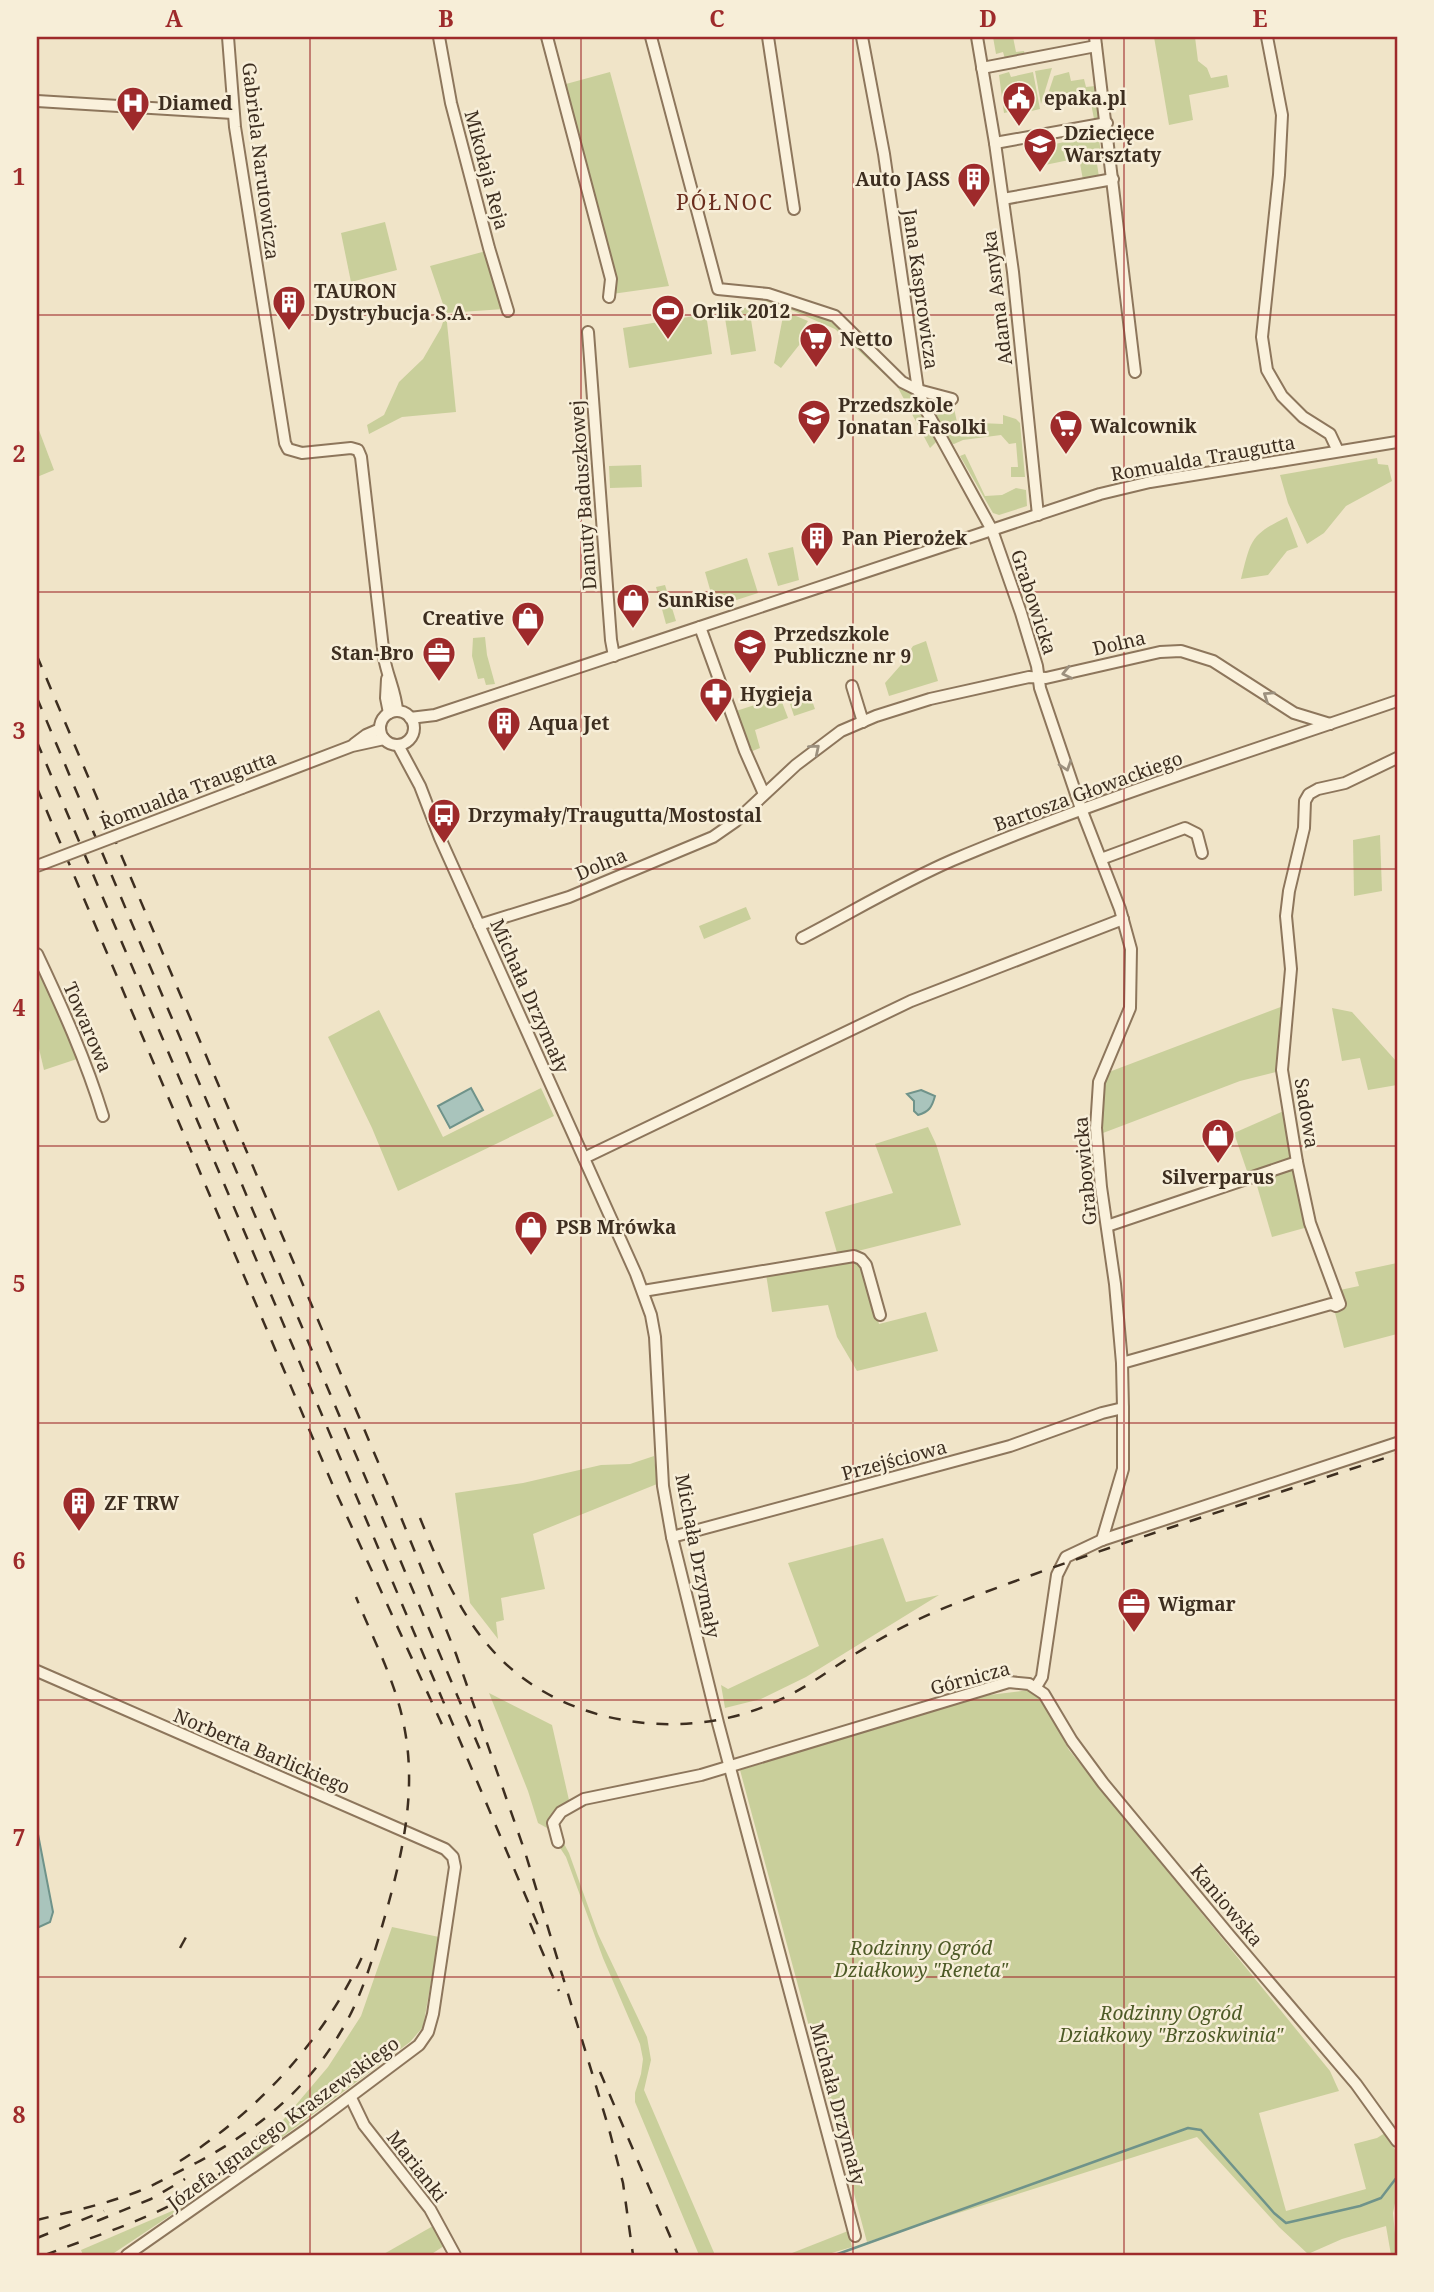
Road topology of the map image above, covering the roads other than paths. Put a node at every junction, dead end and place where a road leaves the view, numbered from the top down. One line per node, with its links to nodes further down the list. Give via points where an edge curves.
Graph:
1 (228, 37): 12 (street, Gabriela Narutowicza)
2 (439, 37): 19 (street, Mikołaja Reja, via 454,117)
3 (547, 37): 18 (street, via 611,279)
4 (651, 37): 22 (street, via 718,289 768,294 835,316 902,382)
5 (768, 37): 17 (street)
6 (862, 37): 22 (street, Jana Kasprowicza)
7 (977, 37): 10 (street, Adama Asnyka)
8 (1267, 37): 25 (street, via 1282,115 1262,337 1267,370 1282,396 1330,434)
9 (1096, 41): 10 (street); 13 (street)
10 (982, 68): 14 (street, Adama Asnyka)
11 (37, 101): 12 (street)
12 (233, 113): 33 (street, Gabriela Narutowicza, via 285,443 288,449 302,453 351,447 362,457 387,676 396,697)
13 (1107, 123): 14 (street); 15 (street)
14 (995, 143): 16 (street, Adama Asnyka)
15 (1113, 179): 16 (street); 21 (street)
16 (1003, 199): 26 (street, Adama Asnyka)
17 (794, 209)
18 (608, 297)
19 (508, 311)
20 (588, 332): 29 (street, Danuty Baduszkowej)
21 (1135, 372)
22 (918, 390): 23 (street); 27 (street, Jana Kasprowicza)
23 (952, 399)
24 (1397, 442): 25 (street, Romualda Traugutta)
25 (1338, 451): 26 (street, Romualda Traugutta, via 1150,482)
26 (1038, 515): 27 (street, Romualda Traugutta)
27 (992, 530): 28 (street, Romualda Traugutta); 30 (street, Grabowicka)
28 (700, 627): 29 (street, Romualda Traugutta); 40 (street)
29 (614, 656): 35 (street, Romualda Traugutta)
30 (1038, 677): 34 (street, Dolna, via 930,699); 36 (street, Dolna, one-way to 30, via 1294,713 1213,661 1181,651); 41 (street, Grabowicka, one-way to 41)
31 (852, 685): 34 (street)
32 (1397, 701): 36 (street, Bartosza Głowackiego)
33 (393, 712): 35 (street); 37 (street, via 382,720)
34 (863, 722): 40 (street, Dolna, one-way to 34, via 827,739)
35 (412, 723): 38 (street)
36 (1329, 724): 41 (street, Bartosza Głowackiego)
37 (382, 734): 38 (street, via 393,745); 44 (street, Romualda Traugutta, bridge)
38 (403, 743): 46 (street, Michała Drzymały)
39 (1397, 758): 51 (street, Sadowa, via 1345,783 1318,789 1305,801 1286,916 1290,969 1282,1070)
40 (764, 794): 46 (street, Dolna, via 713,838 569,897)
41 (1082, 811): 43 (street, Grabowicka); 47 (street, Bartosza Głowackiego, via 951,861)
42 (1202, 853): 43 (street, via 1197,834 1185,828)
43 (1101, 859): 45 (street, Grabowicka)
44 (37, 866)
45 (1123, 919): 50 (street, via 911,1001); 52 (street, Grabowicka, via 1131,949 1130,1008 1098,1082 1096,1128)
46 (479, 925): 50 (street, Michała Drzymały)
47 (802, 937)
48 (37, 954): 49 (street, Towarowa, via 64,1010)
49 (103, 1116)
50 (584, 1158): 53 (street, Michała Drzymały)
51 (1297, 1162): 52 (street); 55 (street, Sadowa, via 1310,1223 1338,1305)
52 (1107, 1226): 55 (street, Grabowicka)
53 (643, 1291): 54 (street, via 853,1256 866,1265); 58 (street, Michała Drzymały, via 655,1337 663,1486)
54 (880, 1315)
55 (1122, 1363): 56 (street, Grabowicka)
56 (1123, 1408): 58 (street, Przejściowa, via 985,1453); 59 (street, Grabowicka, via 1123,1469)
57 (1397, 1443): 59 (street, Górnicza)
58 (672, 1537): 62 (street, Michała Drzymały)
59 (1102, 1540): 61 (street, Górnicza, via 1066,1557 1057,1575 1042,1676)
60 (37, 1671): 64 (street, Norberta Barlickiego, via 445,1849 453,1857)
61 (1036, 1687): 62 (street, Górnicza, via 1009,1682); 66 (street, Kaniowska, via 1102,1783 1356,2084)
62 (730, 1766): 63 (street, Górnicza, via 584,1800 561,1812 553,1823); 67 (street, Michała Drzymały)
63 (558, 1843)
64 (455, 1877): 65 (street, Józefa Ignacego Kraszewskiego, via 428,2032 415,2049)
65 (351, 2098): 68 (street, Józefa Ignacego Kraszewskiego); 69 (street, Marianki, via 364,2125 430,2209)
66 (1397, 2140)
67 (855, 2236)
68 (127, 2255)
69 (455, 2255)

